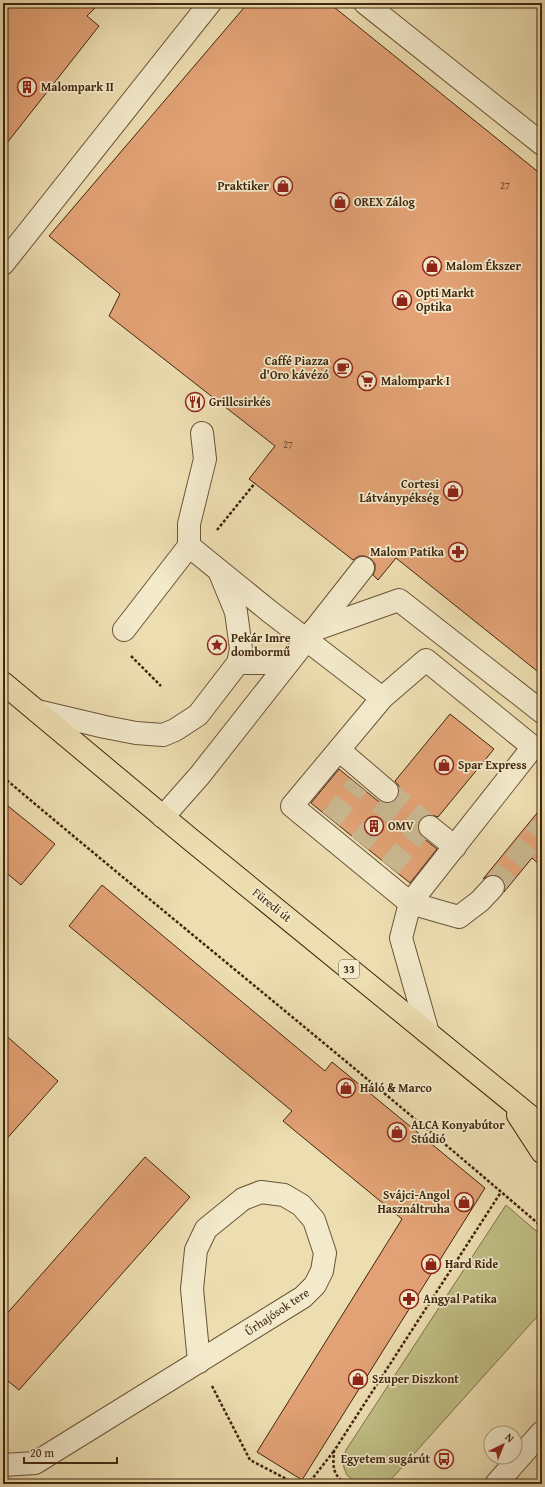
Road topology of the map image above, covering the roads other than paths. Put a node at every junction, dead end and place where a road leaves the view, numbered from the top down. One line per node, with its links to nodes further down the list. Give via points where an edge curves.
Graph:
1 (366, 3): 3 (street)
2 (200, 6): 4 (street)
3 (542, 144)
4 (3, 264)
5 (202, 433): 6 (street, via 205,459 189,524)
6 (189, 546): 8 (street); 9 (street)
7 (364, 568): 10 (street)
8 (218, 570): 10 (street); 11 (street, via 236,612 241,649)
9 (124, 630)
10 (310, 635): 12 (street); 14 (street); 16 (street, via 399,600)
11 (238, 663): 12 (street); 15 (street, via 198,715 163,735 136,733)
12 (287, 663): 20 (street)
13 (3, 683): 15 (main road, Füredi út / 33)
14 (382, 698): 17 (street); 18 (street, via 426,660)
15 (37, 711): 20 (main road, Füredi út / 33)
16 (542, 712)
17 (343, 745): 19 (street, via 363,780); 24 (street, via 292,806 326,825 385,873)
18 (537, 751): 22 (street)
19 (387, 791)
20 (163, 817): 25 (main road, Füredi út / 33)
21 (430, 827): 22 (street)
22 (455, 847): 24 (street)
23 (493, 886): 24 (street, via 480,901 458,917)
24 (410, 904): 25 (street, via 402,938)
25 (428, 1034): 26 (main road, Füredi út / 33)
26 (508, 1098): 27 (main road); 28 (main road, Füredi út / 33); 29 (main road)
27 (542, 1116)
28 (542, 1126)
29 (542, 1152)
30 (199, 1362): 30 (street, Űrhajósok tere, via 304,1297 315,1285 322,1271 325,1253 314,1220 301,1205 284,1196 261,1192 243,1199 206,1229 196,1250 192,1289); 32 (street, Űrhajósok tere, via 35,1463)
31 (542, 1432): 33 (street)
32 (3, 1465)
33 (496, 1484)

